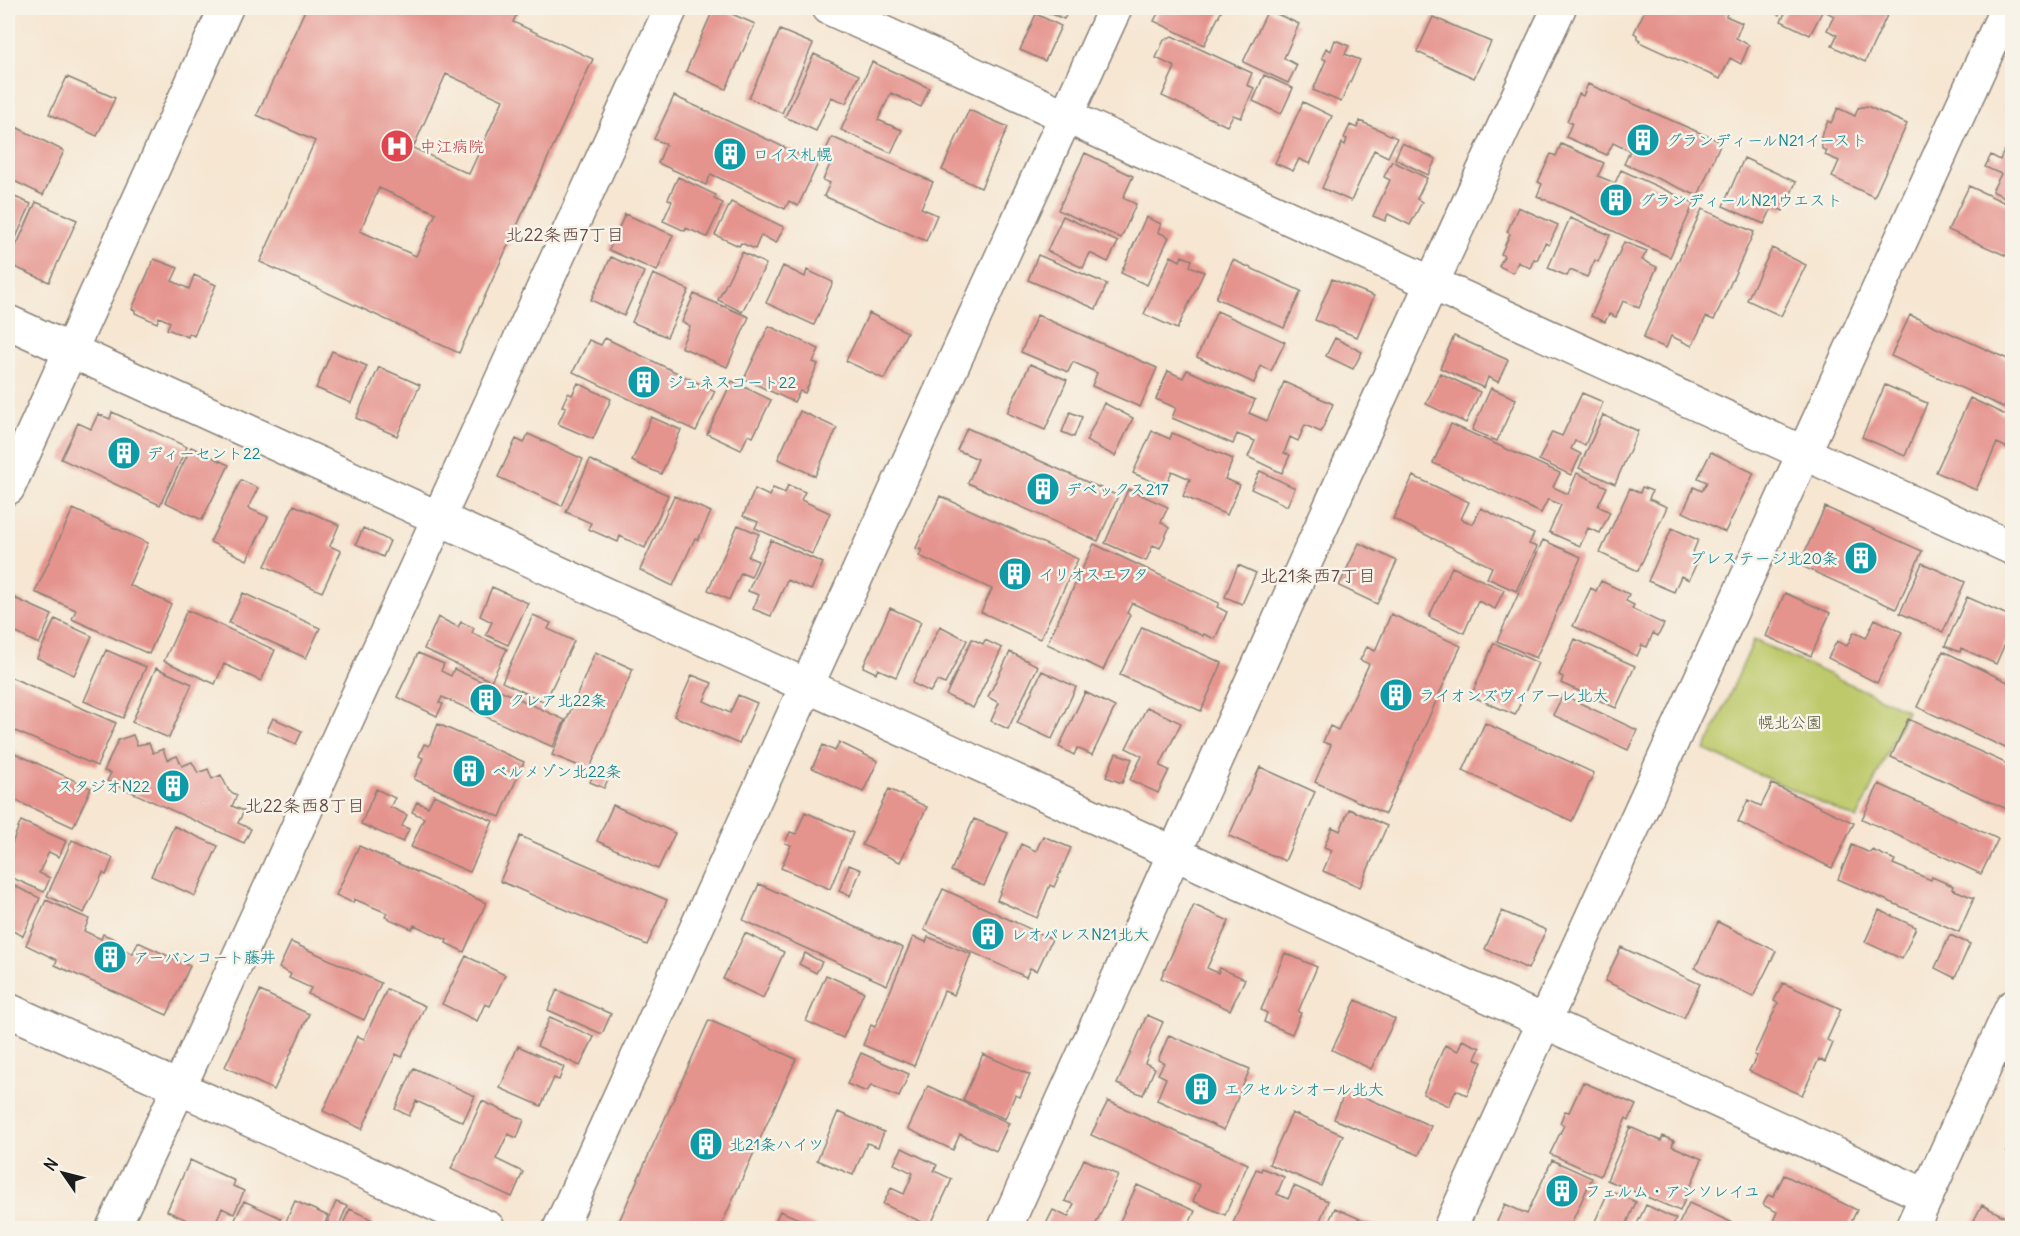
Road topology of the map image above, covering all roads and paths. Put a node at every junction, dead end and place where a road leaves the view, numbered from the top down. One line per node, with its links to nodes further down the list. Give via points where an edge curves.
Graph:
1 (226, 8): 10 (street)
2 (671, 8): 13 (street)
3 (829, 8): 7 (street)
4 (1115, 8): 7 (street)
5 (1559, 8): 8 (street)
6 (2007, 8): 11 (street)
7 (1066, 116): 8 (street); 15 (street)
8 (1431, 282): 11 (street); 16 (street)
9 (8, 322): 10 (street)
10 (70, 350): 12 (street); 13 (street)
11 (1805, 453): 14 (street); 19 (street)
12 (8, 488)
13 (439, 518): 15 (street); 20 (street)
14 (2013, 548)
15 (807, 686): 16 (street); 24 (street)
16 (1176, 853): 19 (street); 25 (street)
17 (2013, 1007): 21 (street)
18 (8, 1010): 20 (street)
19 (1545, 1022): 21 (street); 26 (street)
20 (179, 1088): 22 (street); 23 (street)
21 (1927, 1196): 27 (street)
22 (113, 1228)
23 (488, 1228)
24 (560, 1228)
25 (1005, 1228)
26 (1450, 1228)
27 (1912, 1228)

